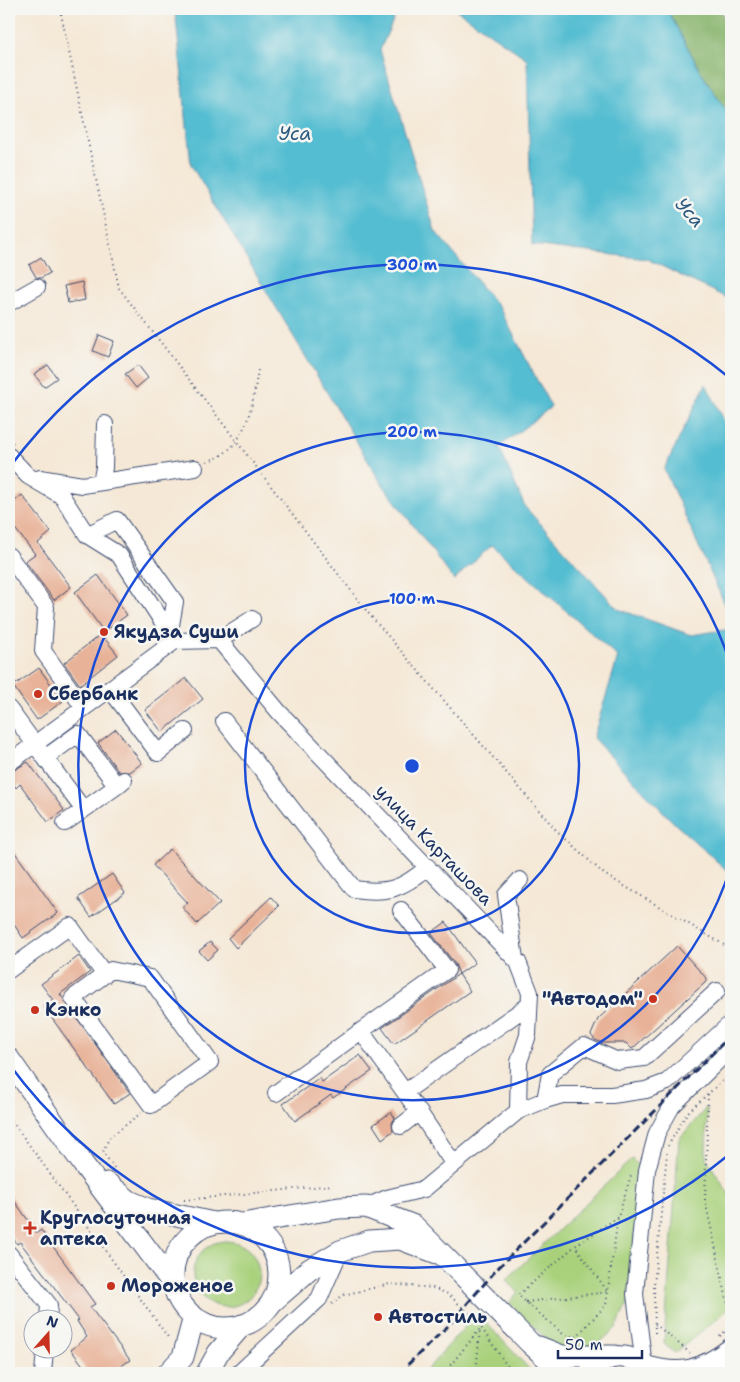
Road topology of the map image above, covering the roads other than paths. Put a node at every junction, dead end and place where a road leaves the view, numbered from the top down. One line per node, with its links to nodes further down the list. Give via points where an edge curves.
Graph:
1 (37, 287): 2 (street)
2 (9, 303)
3 (106, 424): 7 (street)
4 (13, 451): 6 (street)
5 (200, 465): 7 (street)
6 (28, 476): 7 (street, via 82,485); 8 (street, via 62,496)
7 (102, 482)
8 (87, 535): 11 (street, via 119,555); 11 (street, via 117,520 176,602)
9 (9, 556): 14 (street, via 46,607 43,651)
10 (252, 619): 12 (street)
11 (172, 636): 12 (street); 13 (street, via 156,655)
12 (219, 640): 23 (street, улица Карташова, via 279,712)
13 (110, 689): 14 (street); 17 (street, via 158,753)
14 (84, 708): 18 (street)
15 (9, 709): 18 (street)
16 (224, 721): 23 (street, via 354,889 380,893 412,880)
17 (185, 732)
18 (35, 745): 19 (street); 20 (street)
19 (45, 758): 21 (street); 21 (street, via 78,734 120,783)
20 (9, 763)
21 (83, 809): 22 (street)
22 (65, 823)
23 (428, 867): 26 (street, улица Карташова)
24 (520, 880): 26 (street, via 506,895)
25 (401, 910): 32 (street, via 447,970)
26 (515, 959): 30 (street, улица Карташова, via 530,993)
27 (9, 970): 28 (street, via 70,926)
28 (105, 974): 28 (street, via 111,970 150,978 210,1062 150,1105 73,998)
29 (717, 991): 37 (street, via 644,1058 618,1061 584,1046 550,1074)
30 (530, 1005): 35 (street); 38 (street, улица Карташова, via 528,1035 518,1062)
31 (731, 1023): 37 (street, via 667,1082 646,1090 562,1095)
32 (361, 1031): 35 (street); 36 (street)
33 (731, 1048): 58 (street, via 672,1106 657,1133 647,1170 634,1294)
34 (9, 1059): 42 (main road)
35 (405, 1092): 39 (street)
36 (276, 1093)
37 (545, 1100): 38 (street)
38 (518, 1111): 41 (street)
39 (420, 1112): 40 (street); 41 (street)
40 (401, 1126)
41 (453, 1163): 43 (street, via 424,1189)
42 (83, 1164): 44 (main road, via 130,1201 148,1209); 49 (main road)
43 (366, 1207): 45 (main road, via 339,1208); 48 (main road, via 414,1226)
44 (214, 1223): 45 (main road); 49 (main road, via 186,1239 175,1260)
45 (242, 1224): 50 (main road, via 257,1231 276,1256 279,1279)
46 (340, 1250): 48 (main road, via 369,1241 400,1239); 50 (main road, via 310,1269); 62 (street, via 319,1299)
47 (9, 1254): 51 (street, via 49,1305)
48 (447, 1257): 54 (main road)
49 (174, 1285): 52 (main road, via 185,1308)
50 (272, 1302): 53 (main road, via 259,1316)
51 (49, 1310)
52 (194, 1317): 53 (main road, via 218,1326); 60 (main road, via 183,1357)
53 (242, 1325): 61 (main road, via 218,1353)
54 (530, 1343): 55 (main road, via 562,1356); 63 (main road)
55 (615, 1356): 58 (main road, via 630,1358); 64 (main road, via 596,1365)
56 (44, 1360): 59 (street)
57 (714, 1360): 58 (main road, via 691,1372)
58 (647, 1370)
59 (43, 1373)
60 (168, 1373)
61 (207, 1373)
62 (239, 1373)
63 (563, 1373)
64 (590, 1373)

